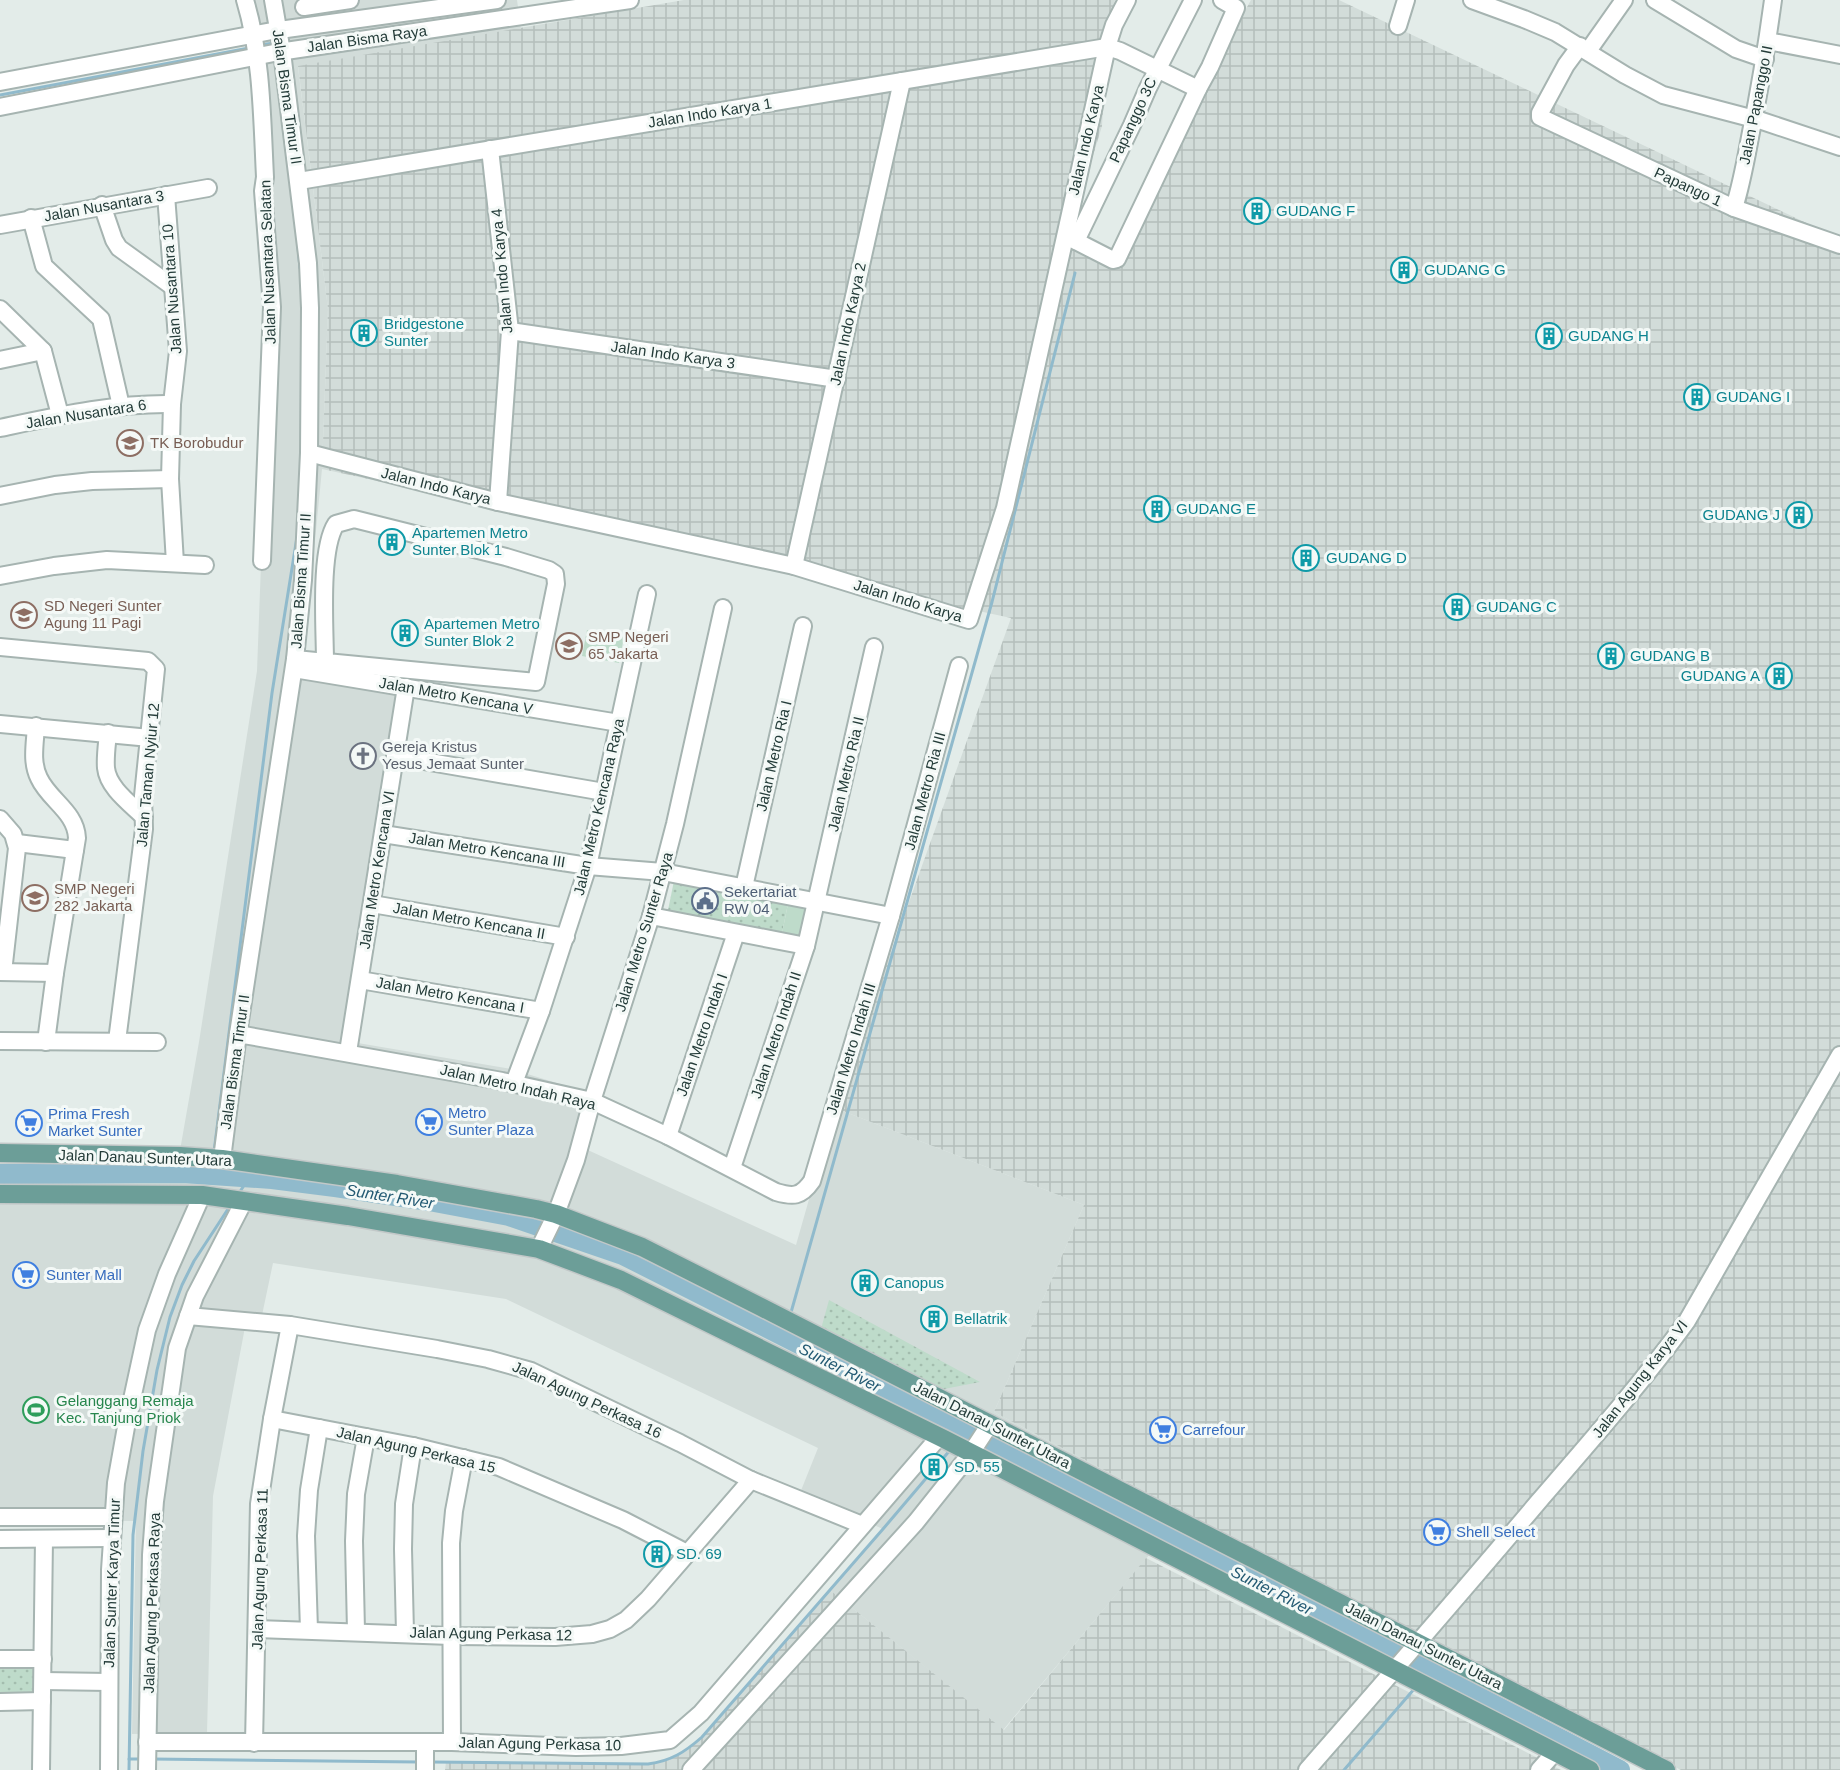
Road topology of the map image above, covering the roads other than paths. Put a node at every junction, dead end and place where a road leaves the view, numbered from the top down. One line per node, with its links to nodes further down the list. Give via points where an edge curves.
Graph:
1 (245, 0): 18 (street)
2 (273, 0): 18 (street, Jalan Bisma Timur II)
3 (350, 0): 13 (street)
4 (497, 0): 16 (street, Jalan Bisma Raya)
5 (630, 0): 21 (street, Jalan Bisma Raya)
6 (1193, 0): 24 (street, Papanggo 3C)
7 (1406, 0): 15 (street)
8 (1472, 0): 19 (street, via 1524,19)
9 (1624, 0): 19 (street)
10 (1655, 0): 23 (street, via 1736,49)
11 (1773, 0): 17 (street, Jalan Papanggo II)
12 (1123, 2): 20 (street, Jalan Indo Karya)
13 (301, 3): 16 (street)
14 (1232, 3): 27 (street)
15 (1398, 26)
16 (307, 28): 18 (street, Jalan Bisma Raya)
17 (1768, 41): 22 (street); 23 (street, Jalan Papanggo II)
18 (262, 42): 21 (street, Jalan Bisma Timur II); 26 (street, Jalan Bisma Raya); 28 (street, Jalan Bisma Raya); 55 (street, Jalan Nusantara Selatan, via 263,191 272,307)
19 (1584, 48): 29 (street, via 1663,94); 36 (street, Papango 1, via 1554,86 1540,117)
20 (1114, 49): 24 (street); 25 (street, Jalan Indo Karya 1); 39 (street, Jalan Indo Karya)
21 (280, 52): 32 (street, Jalan Bisma Timur II)
22 (1840, 55)
23 (1765, 59): 29 (street, Jalan Papanggo II)
24 (1157, 69): 27 (street); 39 (street, Papanggo 3C, via 1132,125)
25 (902, 81): 31 (street, Jalan Indo Karya 1); 46 (street, Jalan Indo Karya 2)
26 (0, 82)
27 (1198, 89): 39 (street, via 1116,259)
28 (0, 107)
29 (1754, 119): 30 (street); 36 (street, Jalan Papanggo II)
30 (1840, 147)
31 (490, 149): 32 (street, Jalan Indo Karya 1); 43 (street, Jalan Indo Karya 4)
32 (299, 181): 51 (street, Jalan Bisma Timur II, via 310,308)
33 (208, 188): 34 (street, Jalan Nusantara 3)
34 (166, 195): 35 (street, Jalan Nusantara 3); 41 (street, Jalan Nusantara 10)
35 (102, 205): 37 (street, Jalan Nusantara 3); 41 (street, via 119,248)
36 (1734, 208): 40 (street, Papango 1)
37 (31, 218): 38 (street, Jalan Nusantara 3); 48 (street, via 44,266 101,319)
38 (0, 225)
39 (1070, 238): 58 (street, Jalan Indo Karya, via 1005,508 969,620)
40 (1840, 245)
41 (173, 287): 47 (street, Jalan Nusantara 10, via 178,351)
42 (0, 309): 44 (street)
43 (510, 331): 46 (street, Jalan Indo Karya 3); 54 (street, Jalan Indo Karya 4)
44 (43, 351): 45 (street); 49 (street)
45 (0, 360)
46 (837, 379): 58 (street, Jalan Indo Karya 2)
47 (172, 404): 48 (street, Jalan Nusantara 6); 52 (street, Jalan Nusantara 10)
48 (121, 406): 49 (street, Jalan Nusantara 6)
49 (60, 415): 50 (street, Jalan Nusantara 6)
50 (0, 428)
51 (309, 453): 54 (street, Jalan Indo Karya); 59 (street, Jalan Bisma Timur II)
52 (170, 479): 53 (street, via 92,481); 56 (street, Jalan Nusantara 10)
53 (0, 496)
54 (498, 502): 58 (street, Jalan Indo Karya)
55 (262, 561)
56 (175, 563): 57 (street); 60 (street, via 90,561)
57 (205, 565)
58 (794, 566)
59 (303, 575): 61 (street); 68 (street, Jalan Bisma Timur II)
60 (0, 576)
61 (324, 579): 67 (street); 67 (street, via 333,527 354,519 549,570 555,574 556,584 536,682)
62 (647, 594): 71 (street, Jalan Metro Kencana Raya)
63 (723, 608): 84 (street, Jalan Metro Sunter Raya)
64 (803, 626): 85 (street, Jalan Metro Ria I)
65 (0, 647): 75 (street, Jalan Taman Nyiur 12, via 148,661 157,673)
66 (874, 647): 86 (street, Jalan Metro Ria II)
67 (325, 662): 68 (street)
68 (295, 664): 70 (street, Jalan Metro Kencana V); 97 (street, Jalan Bisma Timur II)
69 (959, 666): 89 (street, Jalan Metro Ria III)
70 (406, 687): 71 (street, Jalan Metro Kencana V); 76 (street, Jalan Metro Kencana VI)
71 (619, 723): 77 (street, Jalan Metro Kencana Raya)
72 (0, 724): 73 (street)
73 (36, 726): 74 (street); 82 (street, via 37,774 73,822 77,832)
74 (108, 734): 75 (street); 78 (street, via 108,775 115,788)
75 (150, 738): 78 (street, Jalan Taman Nyiur 12)
76 (395, 756): 77 (street); 80 (street, Jalan Metro Kencana VI)
77 (604, 792): 83 (street, Jalan Metro Kencana Raya)
78 (144, 817): 99 (street, Jalan Taman Nyiur 12)
79 (0, 819): 81 (street)
80 (383, 834): 83 (street, Jalan Metro Kencana III); 87 (street, Jalan Metro Kencana VI)
81 (17, 843): 82 (street); 93 (street)
82 (75, 850): 94 (street)
83 (588, 866): 84 (street, Jalan Metro Kencana III); 91 (street, Jalan Metro Kencana Raya)
84 (663, 872): 85 (street, Jalan Metro Kencana III); 88 (street, Jalan Metro Sunter Raya)
85 (744, 887): 86 (street, Jalan Metro Kencana III)
86 (817, 901): 89 (street, Jalan Metro Kencana III); 92 (street, Jalan Metro Indah II)
87 (372, 904): 91 (street, Jalan Metro Kencana II); 95 (street, Jalan Metro Kencana VI)
88 (651, 916): 90 (street); 105 (street, Jalan Metro Sunter Raya)
89 (891, 916): 110 (street, Jalan Metro Indah III)
90 (736, 933): 92 (street); 106 (street, Jalan Metro Indah I)
91 (566, 937): 96 (street, Jalan Metro Kencana Raya)
92 (806, 946): 109 (street, Jalan Metro Indah II)
93 (1, 972): 94 (street)
94 (55, 973): 100 (street)
95 (360, 980): 96 (street, Jalan Metro Kencana I); 102 (street, Jalan Metro Kencana VI)
96 (541, 1011): 104 (street, Jalan Metro Kencana Raya)
97 (238, 1034): 102 (street, Jalan Metro Indah Raya); 108 (street, Jalan Bisma Timur II)
98 (0, 1041): 100 (street)
99 (117, 1041): 100 (street); 101 (street)
100 (46, 1042)
101 (157, 1042)
102 (348, 1052): 104 (street, Jalan Metro Indah Raya)
103 (1840, 1055): 138 (street, Jalan Agung Karya VI, via 1687,1321)
104 (514, 1083): 105 (street, Jalan Metro Indah Raya)
105 (592, 1101): 106 (street, Jalan Metro Indah Raya); 114 (street, Jalan Metro Sunter Raya)
106 (668, 1136): 109 (street, Jalan Metro Indah Raya)
107 (0, 1153): 108 (main road, Jalan Danau Sunter Utara)
108 (220, 1159): 114 (main road, Jalan Danau Sunter Utara, via 376,1180)
109 (732, 1168): 110 (street, Jalan Metro Indah Raya, via 789,1196 799,1194)
110 (812, 1181)
111 (0, 1194): 112 (main road)
112 (205, 1195): 113 (main road); 127 (street, Jalan Sunter Karya Timur, via 167,1274 147,1330)
113 (240, 1201): 115 (main road); 116 (street, Jalan Agung Perkasa Raya)
114 (555, 1217): 115 (street, Jalan Metro Sunter Raya); 119 (main road, Jalan Danau Sunter Utara, via 642,1247)
115 (541, 1244): 122 (main road)
116 (188, 1316): 117 (street, Jalan Agung Perkasa 16); 149 (street, Jalan Agung Perkasa Raya, via 177,1348 155,1501)
117 (290, 1325): 118 (street, Jalan Agung Perkasa 11); 125 (street, Jalan Agung Perkasa 16, via 478,1357 531,1371)
118 (272, 1419): 120 (street, Jalan Agung Perkasa 15); 133 (street, Jalan Agung Perkasa 11, via 259,1504)
119 (988, 1426): 122 (street, Jalan Agung Perkasa 10); 138 (main road, Jalan Danau Sunter Utara)
120 (319, 1428): 121 (street, Jalan Agung Perkasa 15); 134 (street, via 306,1536)
121 (366, 1437): 123 (street, Jalan Agung Perkasa 15); 135 (street, via 356,1494)
122 (957, 1445): 128 (street, Jalan Agung Perkasa 10); 141 (main road); 153 (street, Jalan Agung Perkasa 10, via 916,1522)
123 (413, 1446): 124 (street, Jalan Agung Perkasa 15); 136 (street, via 404,1504)
124 (464, 1458): 132 (street, Jalan Agung Perkasa 15, via 531,1480); 137 (street, via 451,1543)
125 (750, 1480): 128 (street, Jalan Agung Perkasa 16); 132 (street, Jalan Agung Perkasa 12)
126 (0, 1517): 127 (street)
127 (112, 1517): 129 (street, Jalan Sunter Karya Timur)
128 (862, 1525): 146 (street, Jalan Agung Perkasa 10, via 701,1713 669,1740 576,1747)
129 (111, 1538): 131 (street); 143 (street, Jalan Sunter Karya Timur)
130 (0, 1539): 131 (street)
131 (44, 1539): 140 (street)
132 (687, 1553): 137 (street, Jalan Agung Perkasa 12, via 648,1599 610,1629 555,1637)
133 (257, 1629): 134 (street, Jalan Agung Perkasa 12); 147 (street, Jalan Agung Perkasa 11)
134 (309, 1630): 135 (street, Jalan Agung Perkasa 12)
135 (356, 1631): 136 (street, Jalan Agung Perkasa 12)
136 (405, 1633): 137 (street, Jalan Agung Perkasa 12)
137 (451, 1636): 146 (street)
138 (1416, 1646): 141 (street, Jalan Agung Karya VI); 157 (main road, Jalan Danau Sunter Utara)
139 (0, 1659): 140 (street)
140 (43, 1659): 142 (street)
141 (1398, 1670): 148 (main road); 154 (street, Jalan Agung Karya VI)
142 (43, 1681): 143 (street); 144 (street)
143 (109, 1682): 152 (street, Jalan Sunter Karya Timur)
144 (42, 1701): 145 (street); 151 (street)
145 (0, 1702)
146 (452, 1742): 150 (street, Jalan Agung Perkasa 10)
147 (254, 1743): 149 (street, Jalan Agung Perkasa 10); 150 (street, Jalan Agung Perkasa 10)
148 (1555, 1752): 155 (street); 156 (main road)
149 (147, 1757)
150 (425, 1757)
151 (41, 1770)
152 (109, 1770)
153 (691, 1770)
154 (1307, 1770)
155 (1539, 1770)
156 (1590, 1770)
157 (1666, 1770)

